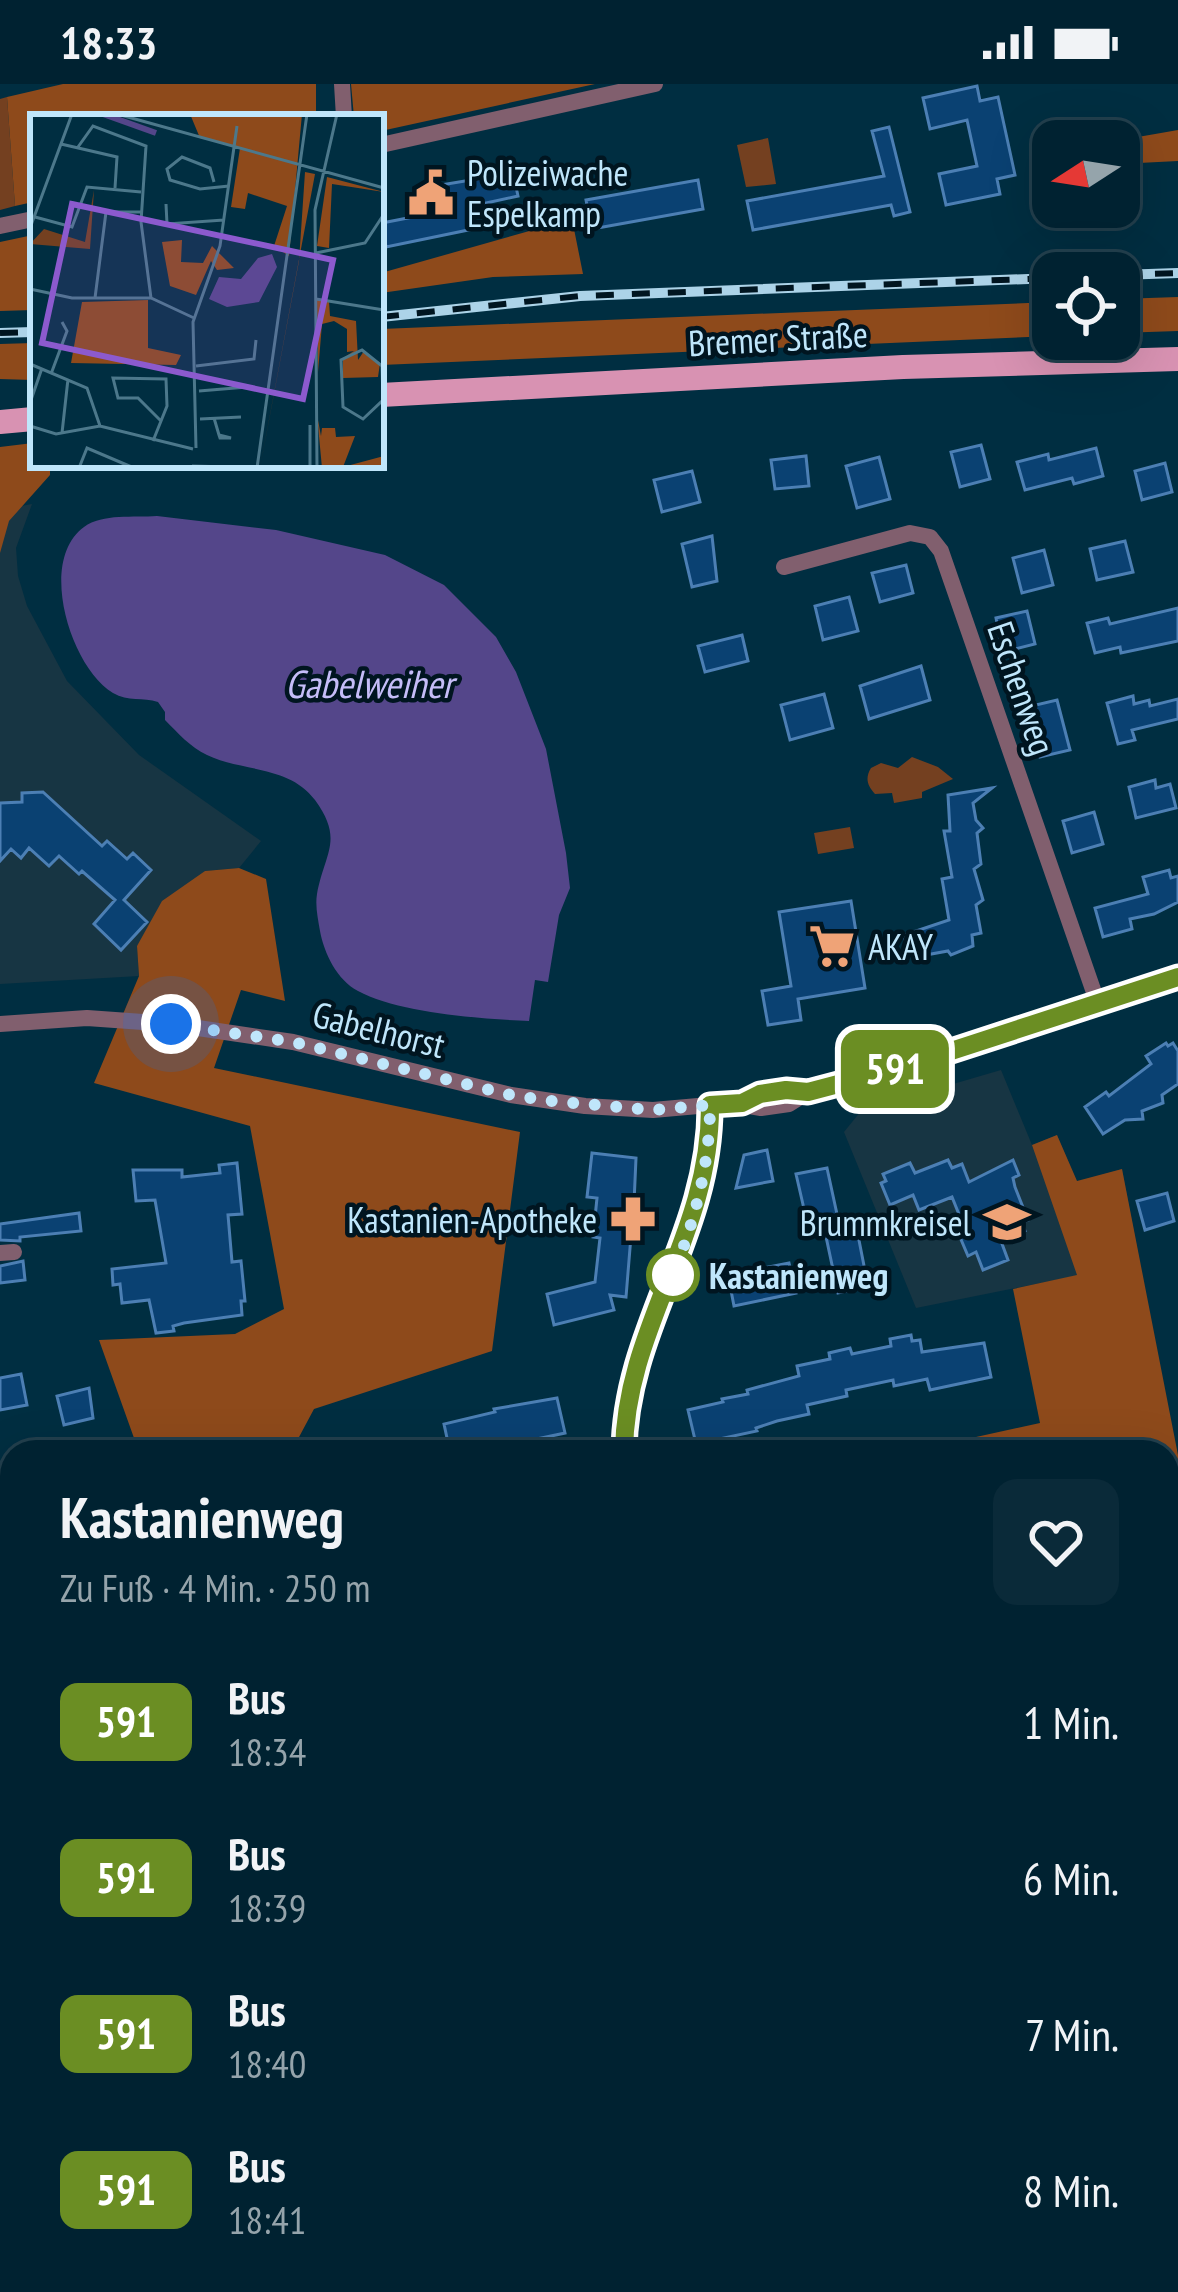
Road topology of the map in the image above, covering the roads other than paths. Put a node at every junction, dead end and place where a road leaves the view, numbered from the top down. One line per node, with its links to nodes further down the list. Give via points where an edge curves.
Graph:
1 (342, 84): 3 (street)
2 (655, 84): 4 (street)
3 (344, 114)
4 (384, 144)
5 (30, 220): 6 (street)
6 (0, 226)
7 (1178, 359): 8 (main road, Bremer Straße)
8 (384, 395)
9 (30, 419): 10 (main road)
10 (0, 422)
11 (784, 567): 13 (street, Eschenweg, via 910,532 941,551)
12 (1178, 977): 13 (street, Gabelhorst)
13 (1098, 1004): 15 (street, Gabelhorst, via 808,1092)
14 (0, 1024): 15 (street, Gabelhorst, via 171,1024 293,1042 511,1095 653,1110)
15 (710, 1105): 16 (street, via 701,1190 638,1354)
16 (624, 1440)

